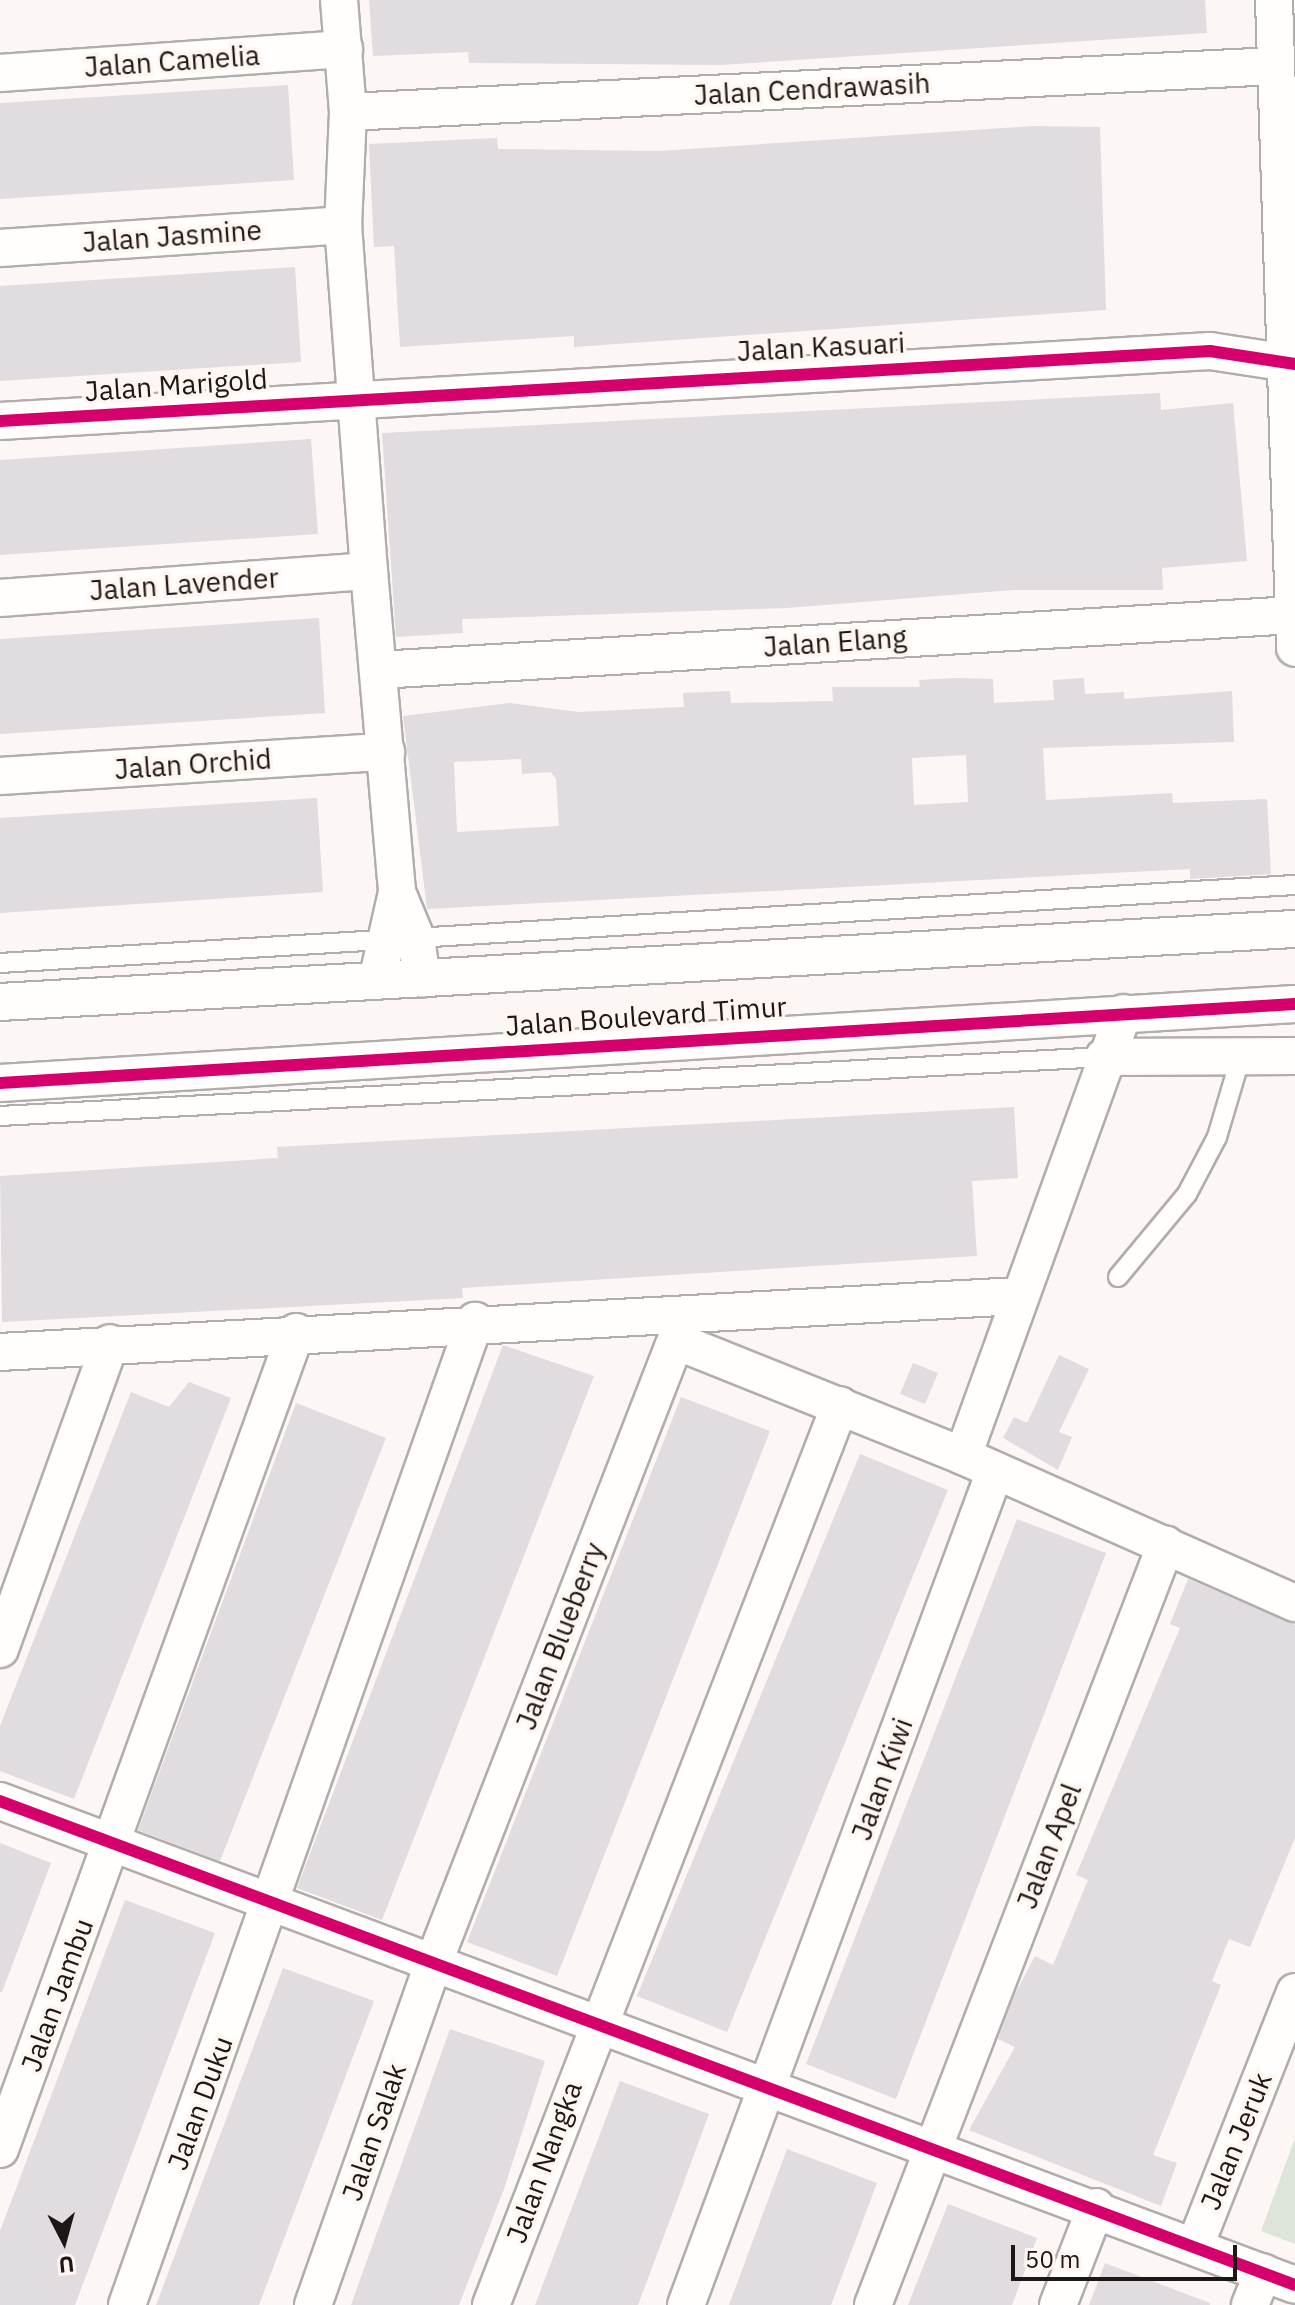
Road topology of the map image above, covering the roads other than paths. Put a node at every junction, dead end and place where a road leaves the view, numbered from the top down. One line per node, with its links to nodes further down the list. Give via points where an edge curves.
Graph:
1 (339, 0): 3 (street)
2 (1274, 0): 4 (street)
3 (344, 49): 5 (street, Jalan Camelia); 6 (street)
4 (1276, 66): 6 (street, Jalan Cendrawasih); 7 (street)
5 (0, 73)
6 (348, 112): 8 (street)
7 (1287, 135): 10 (street)
8 (343, 225): 9 (street, Jalan Jasmine); 11 (street)
9 (0, 248)
10 (1292, 363): 11 (street, Jalan Kasuari, via 1210,351); 15 (street)
11 (355, 396): 12 (street, Jalan Marigold); 13 (street)
12 (0, 421)
13 (369, 571): 14 (street, Jalan Lavender); 16 (street)
14 (0, 598)
15 (1294, 626): 16 (street, Jalan Elang)
16 (379, 670): 17 (street)
17 (386, 752): 18 (street, Jalan Orchid); 21 (street)
18 (0, 776)
19 (1295, 885): 21 (lane)
20 (1295, 929): 23 (street, Jalan Boulevard Timur)
21 (400, 939): 22 (lane); 23 (street); 24 (street)
22 (0, 963)
23 (422, 979): 24 (street, Jalan Boulevard Timur)
24 (377, 981): 25 (street, Jalan Boulevard Timur)
25 (0, 1002)
26 (1295, 1004): 27 (street, Jalan Boulevard Timur)
27 (1123, 1013): 30 (street, Jalan Kiwi); 31 (street, Jalan Boulevard Timur)
28 (1241, 1056): 29 (street); 30 (street); 33 (lane, via 1217,1137 1187,1194)
29 (1295, 1056)
30 (1104, 1057): 32 (lane); 34 (street, Jalan Kiwi)
31 (0, 1083)
32 (0, 1116)
33 (1118, 1277)
34 (1016, 1296): 36 (street); 41 (street, Jalan Kiwi)
35 (475, 1321): 36 (street); 37 (street); 47 (street, Jalan Duku)
36 (681, 1327): 40 (street); 48 (street, Jalan Blueberry)
37 (296, 1332): 38 (street); 46 (street, Jalan Jambu)
38 (110, 1343): 39 (street); 44 (street)
39 (0, 1352)
40 (840, 1405): 41 (street); 50 (street, Jalan Nangka)
41 (979, 1463): 42 (street); 51 (street, Jalan Kiwi)
42 (1166, 1544): 43 (street); 53 (street, Jalan Apel)
43 (1295, 1603)
44 (0, 1649)
45 (0, 1801): 46 (street)
46 (115, 1842): 47 (street); 52 (street, Jalan Jambu)
47 (274, 1901): 48 (street); 57 (street, Jalan Duku)
48 (435, 1959): 50 (street); 58 (street, Jalan Salak)
49 (1295, 1992): 55 (street, Jalan Jeruk)
50 (597, 2019): 51 (street); 59 (street, Jalan Nangka)
51 (769, 2087): 53 (street); 60 (street, Jalan Kiwi)
52 (0, 2149)
53 (932, 2149): 54 (street); 61 (street, Jalan Apel)
54 (1096, 2207): 55 (street); 62 (street)
55 (1195, 2246): 56 (street)
56 (1279, 2278): 63 (street)
57 (127, 2305)
58 (313, 2305)
59 (491, 2305)
60 (686, 2305)
61 (873, 2305)
62 (1058, 2305)
63 (1250, 2305)

